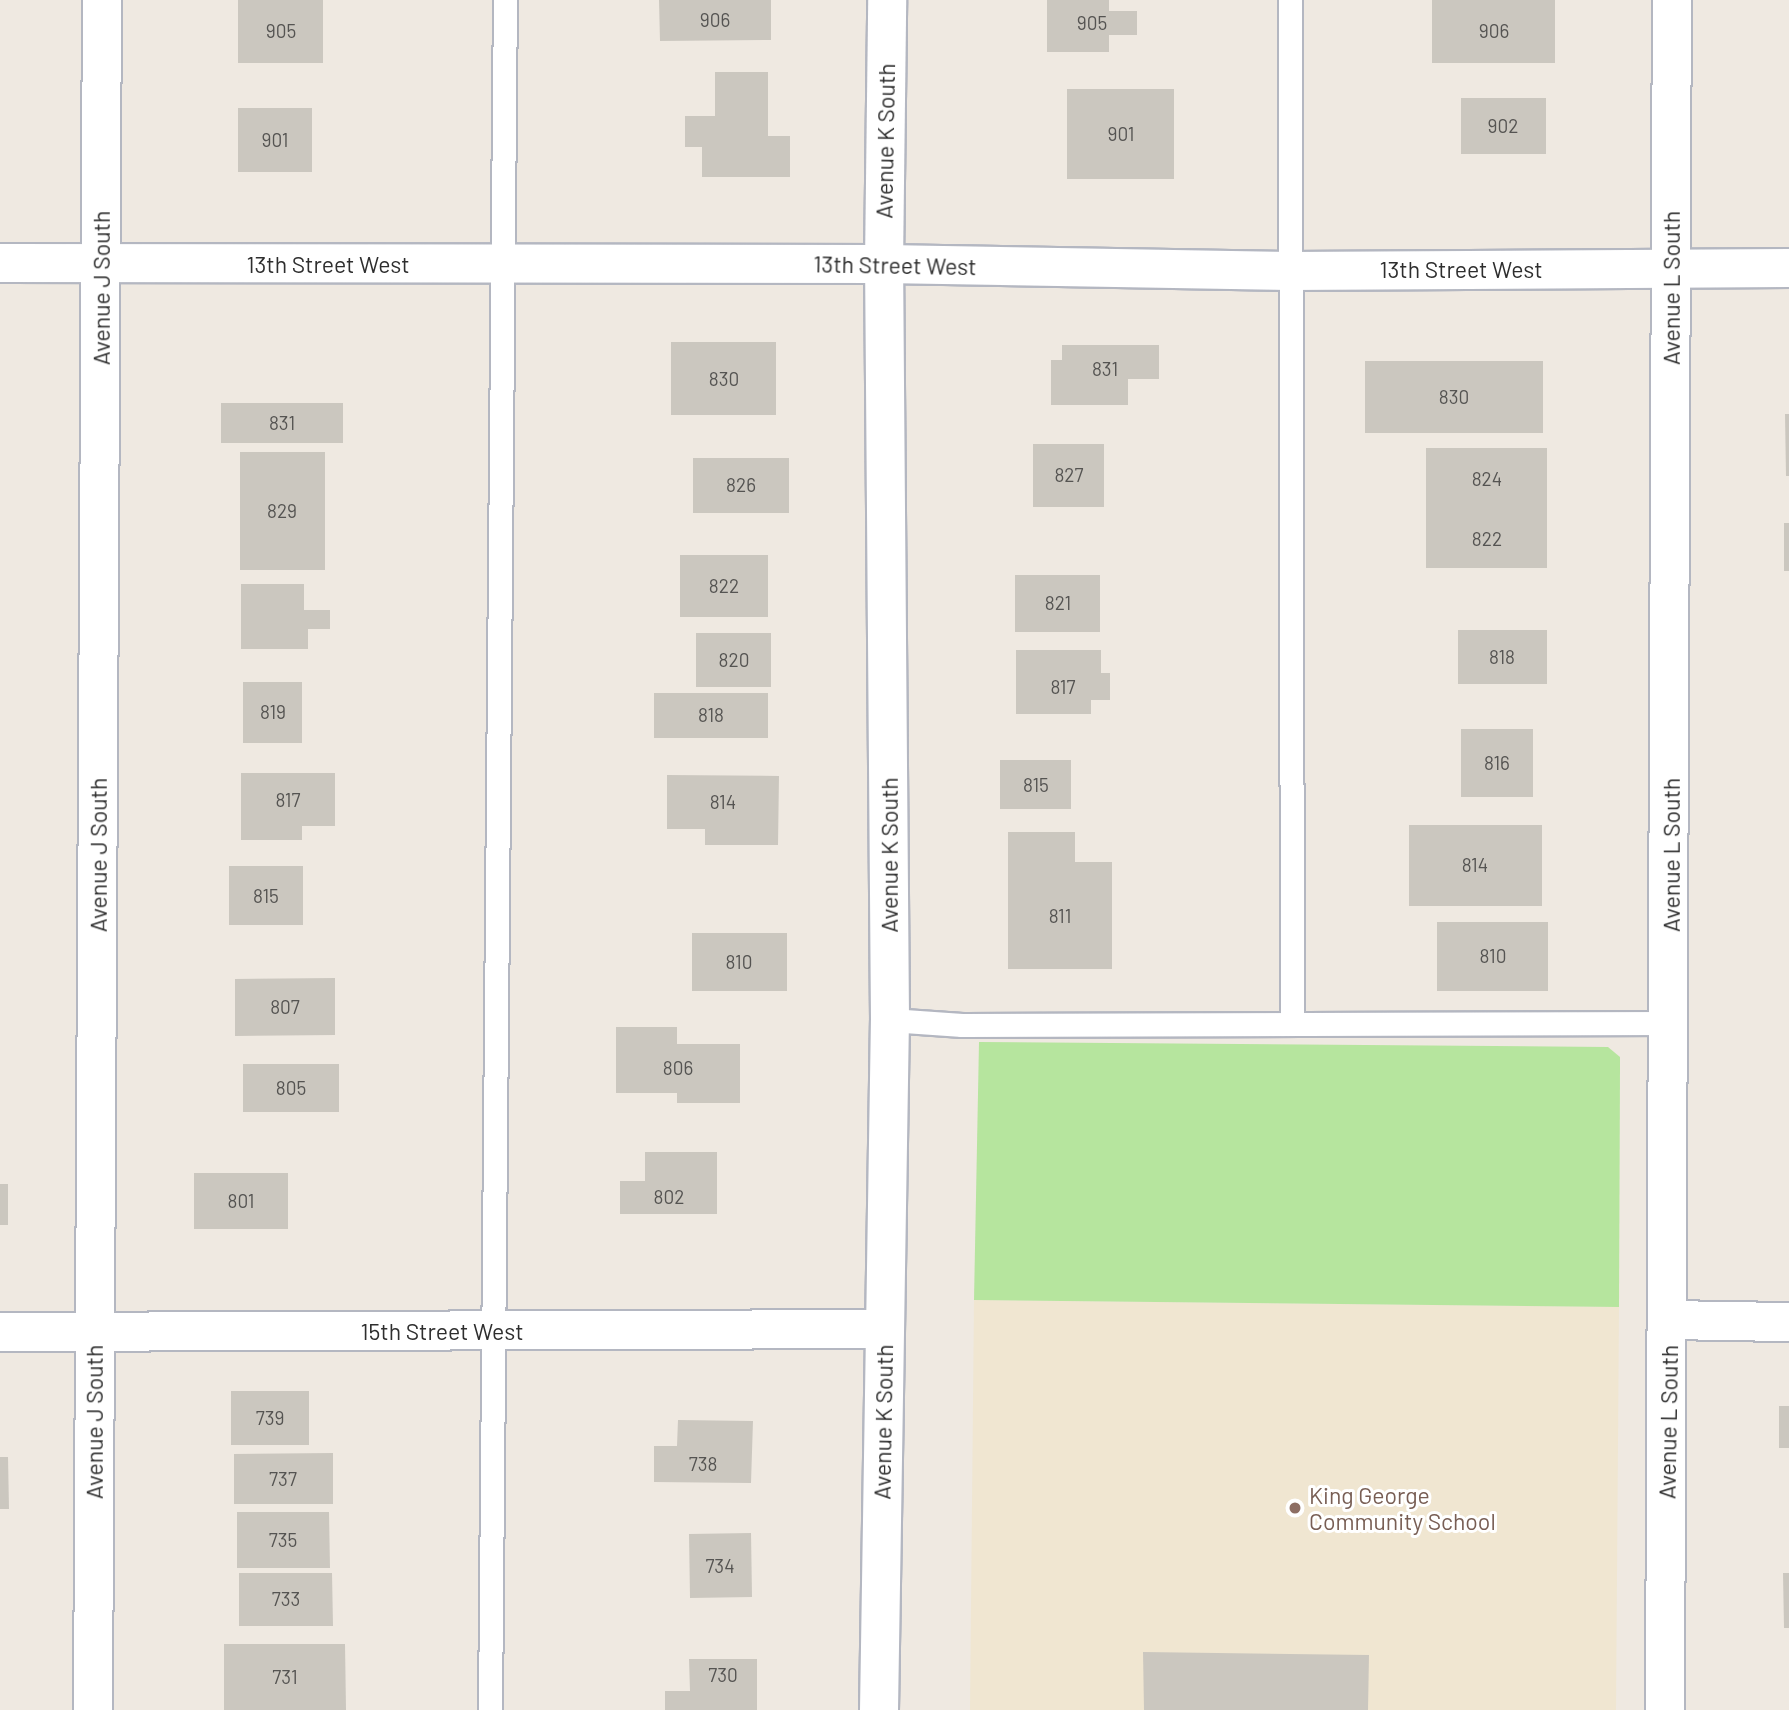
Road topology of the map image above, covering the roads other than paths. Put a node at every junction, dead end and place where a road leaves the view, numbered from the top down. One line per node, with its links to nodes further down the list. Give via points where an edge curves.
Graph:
1 (102, 0): 7 (street, Avenue J South)
2 (505, 0): 8 (lane)
3 (887, 0): 9 (street, Avenue K South)
4 (1290, 0): 12 (lane)
5 (1672, 0): 10 (street, Avenue L South)
6 (0, 263): 7 (street, 13th Street West)
7 (101, 263): 8 (street, 13th Street West); 21 (street, Avenue J South)
8 (503, 264): 9 (street, 13th Street West); 19 (lane)
9 (884, 264): 12 (street, 13th Street West); 13 (street, Avenue K South)
10 (1671, 268): 11 (street, 13th Street West); 12 (street, 13th Street West); 15 (street, Avenue L South)
11 (1789, 268)
12 (1289, 271): 14 (lane)
13 (890, 1020): 14 (lane, via 962,1025); 18 (street, Avenue K South)
14 (1292, 1023): 15 (lane)
15 (1671, 1023): 16 (street, Avenue L South)
16 (1669, 1320): 17 (street); 25 (street, Avenue L South)
17 (1789, 1322)
18 (884, 1329): 19 (street, 15th Street West); 24 (street, Avenue K South)
19 (494, 1331): 21 (street, 15th Street West); 23 (lane)
20 (0, 1332): 21 (street, 15th Street West)
21 (95, 1332): 22 (street, Avenue J South)
22 (93, 1710)
23 (490, 1710)
24 (879, 1710)
25 (1665, 1710)

